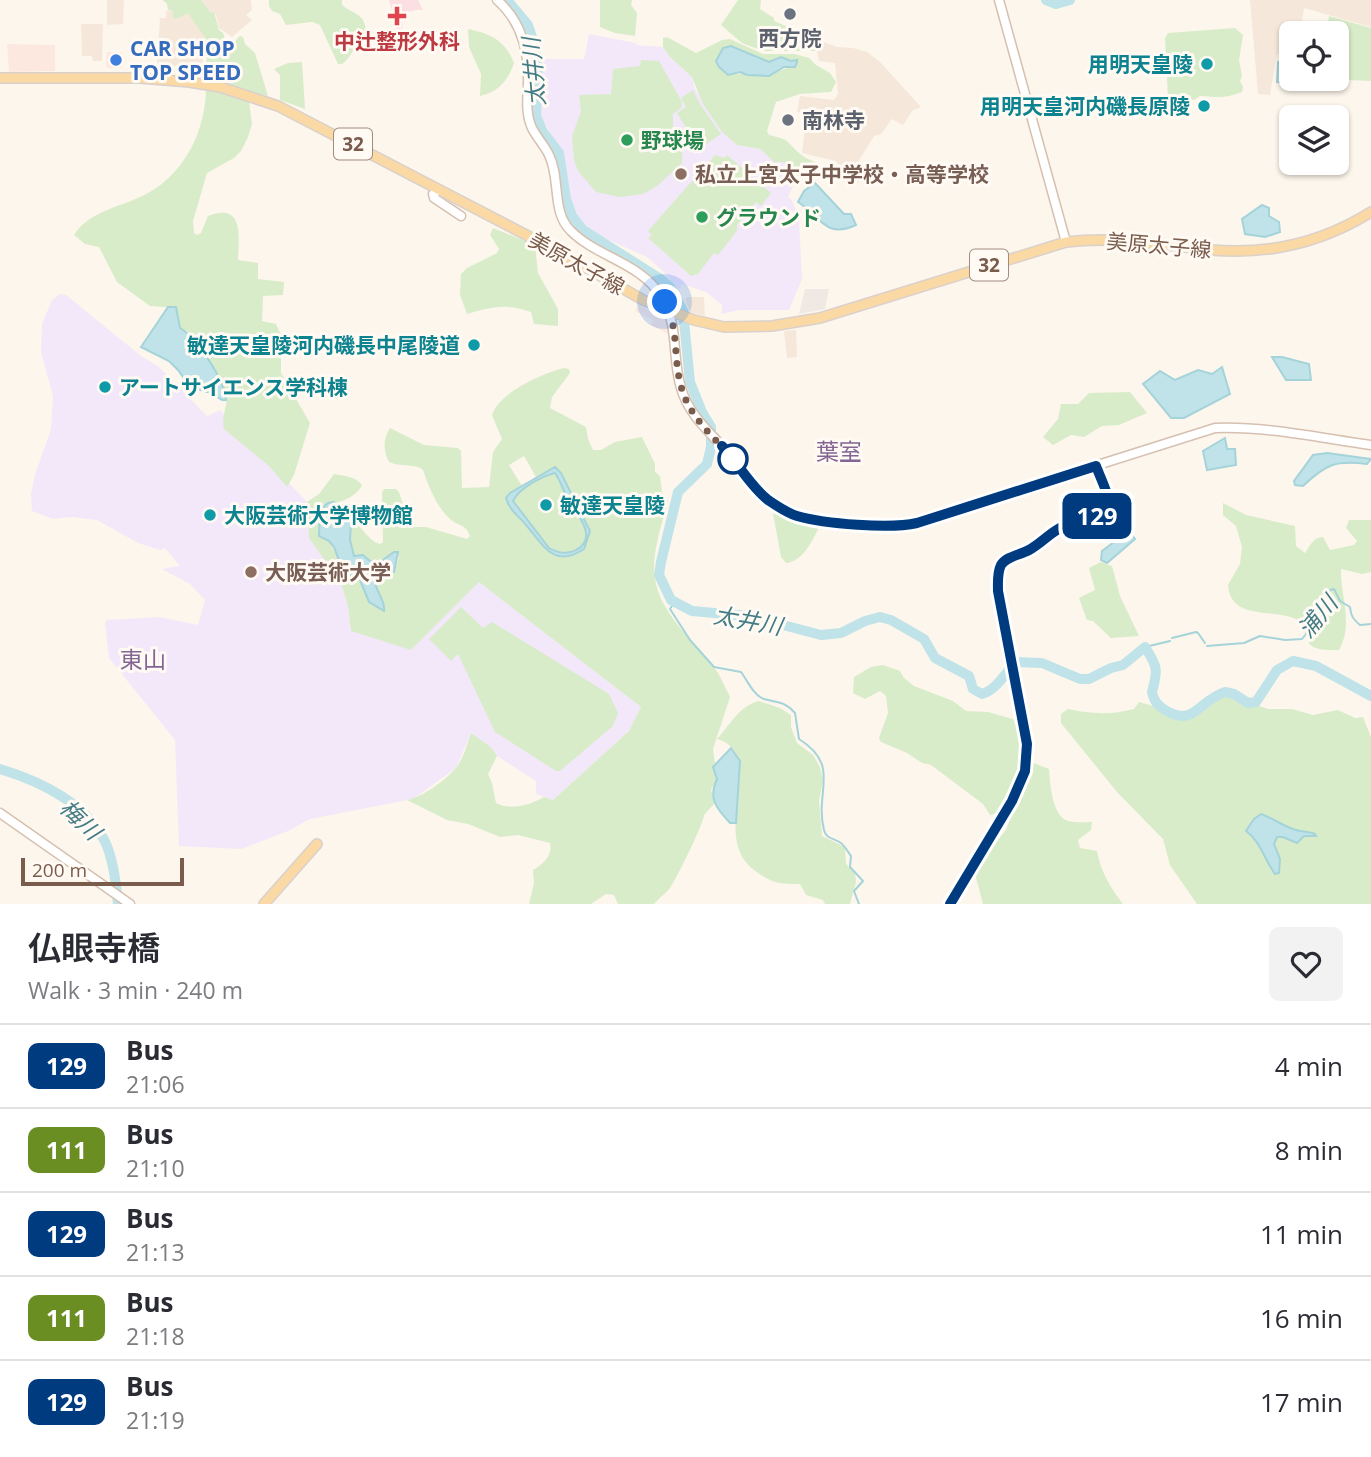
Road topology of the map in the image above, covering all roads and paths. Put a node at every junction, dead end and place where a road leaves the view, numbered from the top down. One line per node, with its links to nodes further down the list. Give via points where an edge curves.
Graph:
1 (497, 0): 8 (street, via 515,20 524,40 528,116 549,155 564,223 583,241 633,269 659,292)
2 (999, 0): 7 (street)
3 (0, 78): 4 (main road, 美原太子線 / 32, via 140,78 220,88 278,106)
4 (439, 190): 6 (street, via 434,198); 8 (main road, 美原太子線 / 32)
5 (1371, 212): 7 (main road, 美原太子線 / 32, via 1300,244 1244,251 1120,239)
6 (461, 216)
7 (1066, 242): 8 (main road, 美原太子線 / 32, via 808,321 724,327)
8 (673, 313): 10 (street, via 681,388 690,410 765,497 797,516 872,525 917,523)
9 (1371, 445): 10 (street, via 1215,428)
10 (1096, 466): 15 (street, via 1108,493 1107,509 1061,527 1029,551 1003,562 998,572 1027,744 1025,771)
11 (0, 813): 13 (street)
12 (317, 844): 14 (main road)
13 (127, 902)
14 (264, 904)
15 (950, 904)

